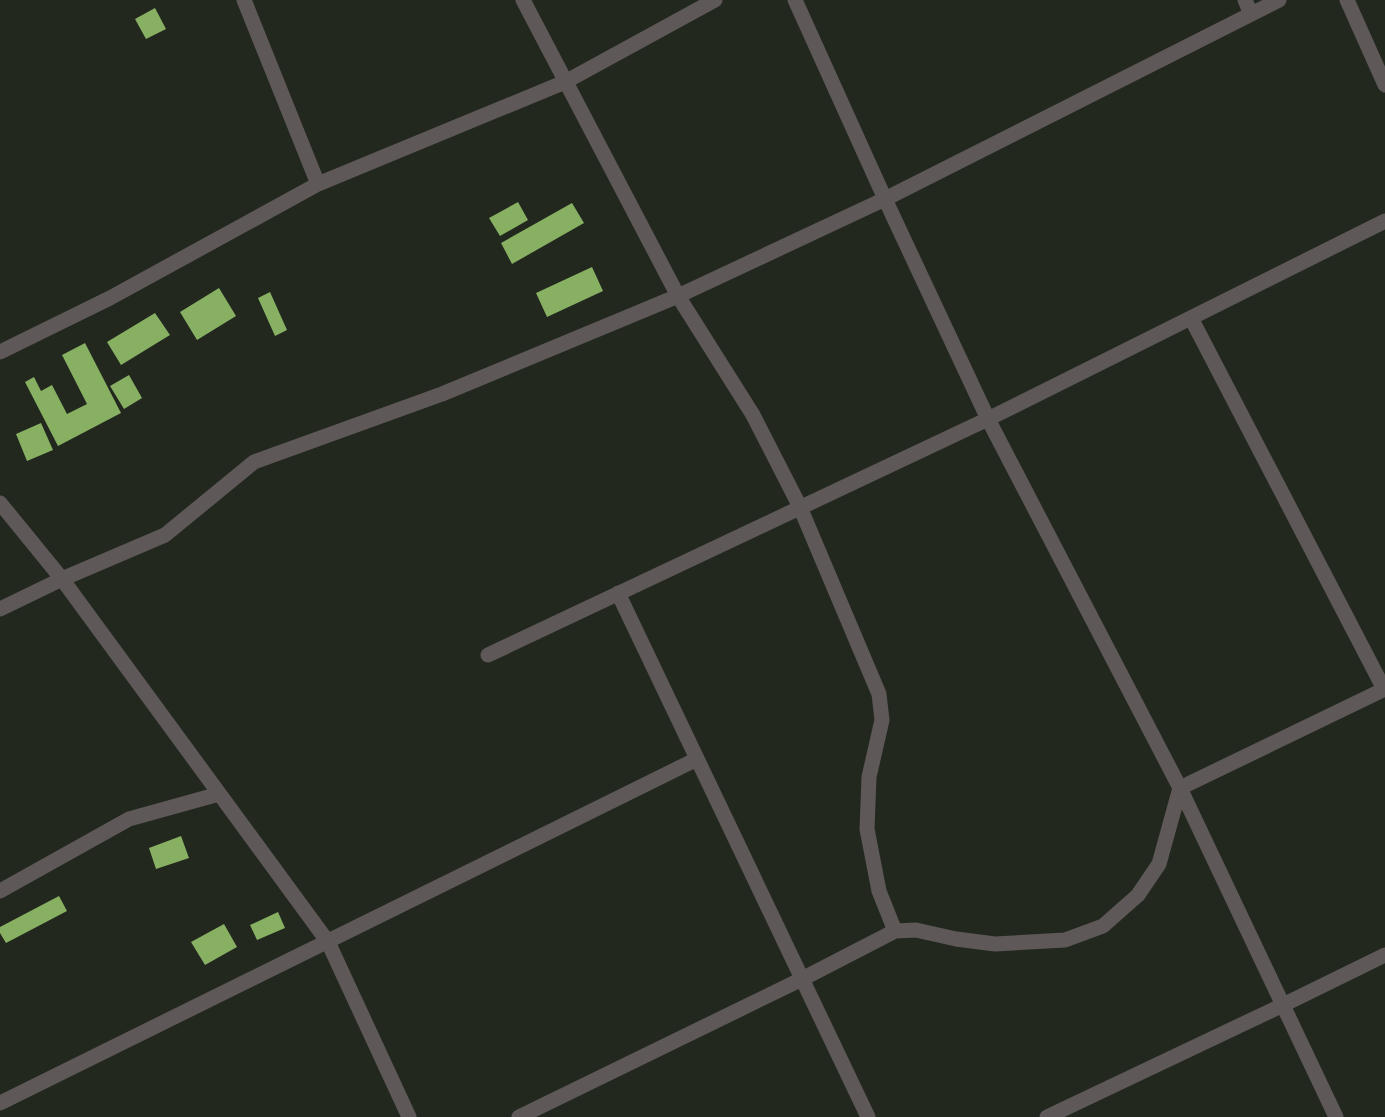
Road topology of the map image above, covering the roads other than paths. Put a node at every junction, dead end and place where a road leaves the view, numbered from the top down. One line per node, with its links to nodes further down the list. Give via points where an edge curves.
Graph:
1 (244, 0): 11 (street)
2 (523, 0): 9 (street)
3 (715, 0): 9 (street)
4 (795, 0): 12 (street)
5 (1245, 0): 8 (street)
6 (1279, 0): 8 (street)
7 (1347, 0): 10 (street)
8 (1252, 14): 12 (street)
9 (565, 82): 11 (street); 14 (street)
10 (1385, 85)
11 (318, 184): 16 (street, via 110,298)
12 (885, 199): 14 (street); 17 (street)
13 (1385, 222): 15 (street)
14 (678, 296): 19 (street, via 754,415); 20 (street, via 442,394 254,462 164,535)
15 (1191, 318): 17 (street); 24 (street)
16 (0, 352)
17 (988, 418): 19 (street); 26 (street)
18 (0, 503): 20 (street)
19 (800, 507): 21 (street); 29 (street, via 878,694 882,720 869,777 867,829 879,891)
20 (62, 578): 22 (street); 27 (street)
21 (618, 593): 23 (street); 25 (street)
22 (0, 609)
23 (488, 655)
24 (1384, 689): 26 (street)
25 (697, 759): 30 (street); 32 (street)
26 (1180, 788): 29 (street, via 1159,864 1138,894 1103,926 1065,940 995,944 916,930); 33 (street)
27 (220, 794): 28 (street, via 129,819); 30 (street)
28 (0, 892)
29 (895, 931): 32 (street)
30 (328, 942): 34 (street); 35 (street)
31 (1385, 955): 33 (street)
32 (802, 979): 36 (street); 37 (street)
33 (1283, 1005): 38 (street); 39 (street)
34 (0, 1103)
35 (409, 1117)
36 (519, 1117)
37 (868, 1117)
38 (1047, 1117)
39 (1336, 1117)

